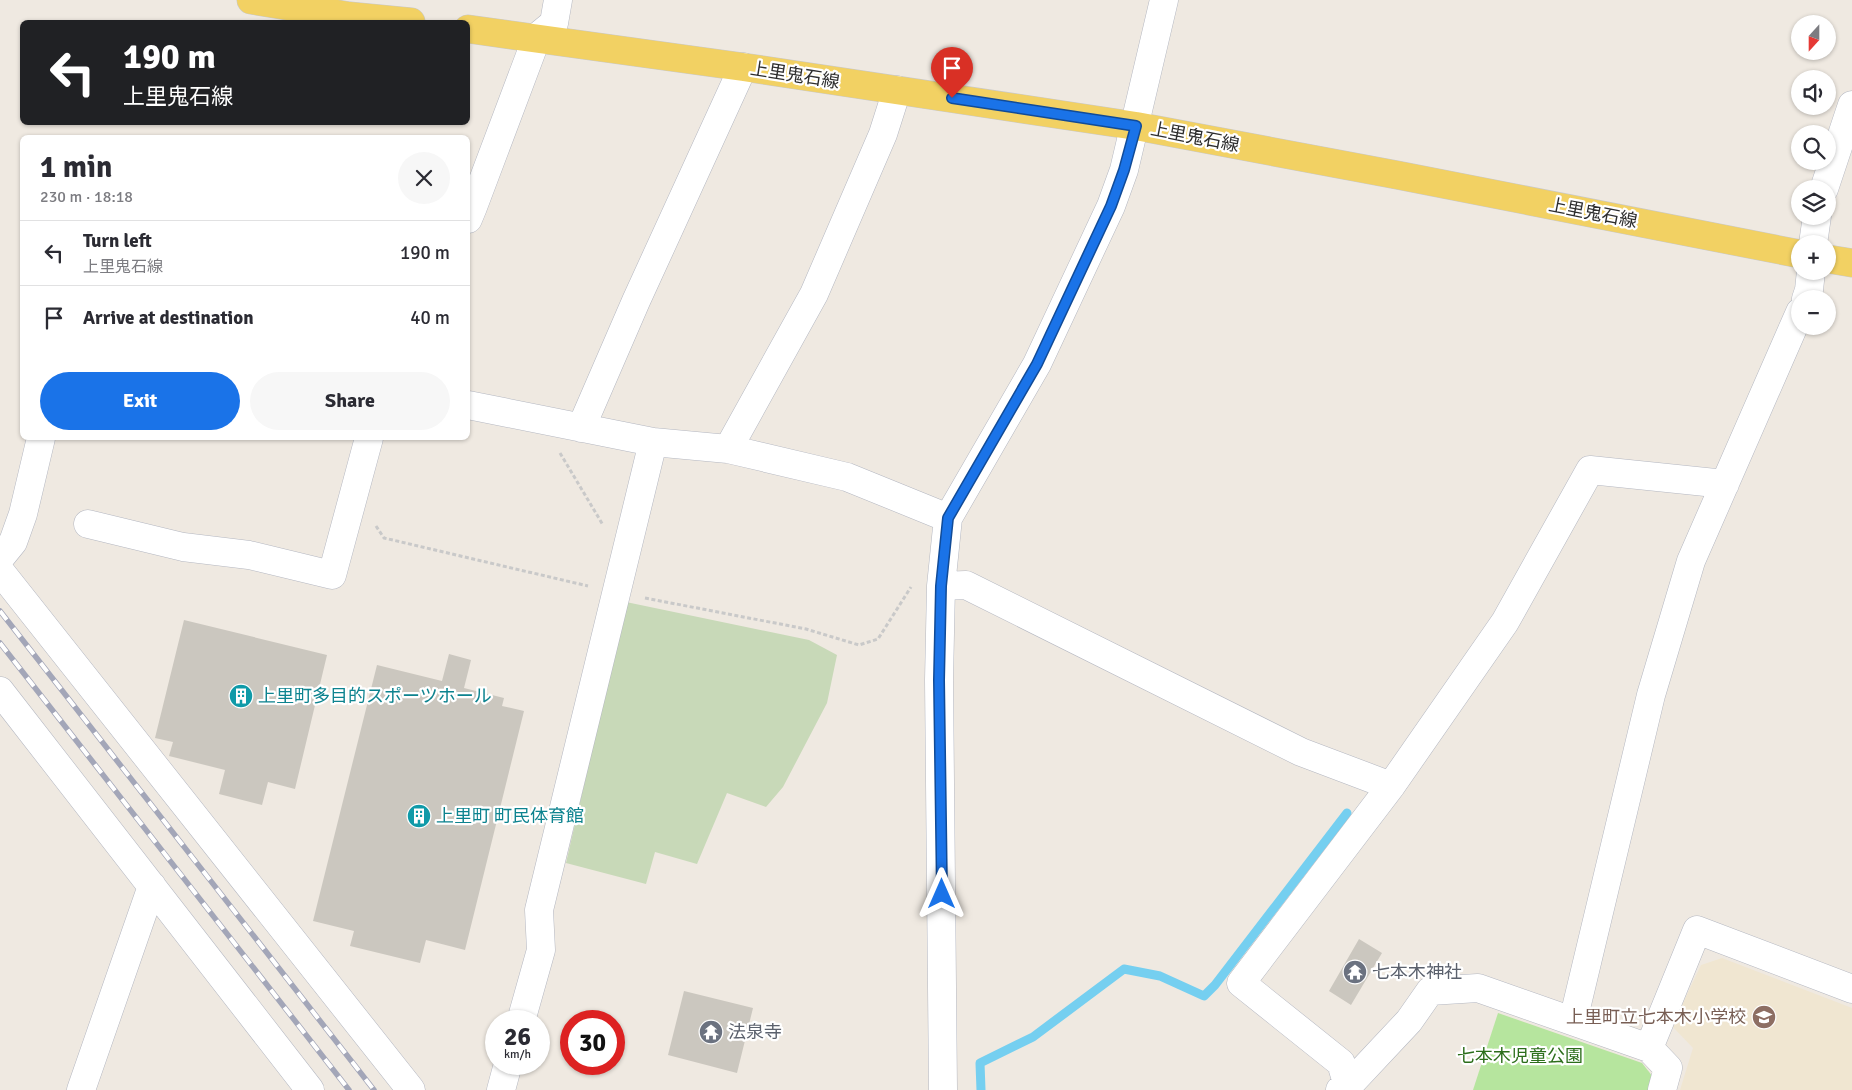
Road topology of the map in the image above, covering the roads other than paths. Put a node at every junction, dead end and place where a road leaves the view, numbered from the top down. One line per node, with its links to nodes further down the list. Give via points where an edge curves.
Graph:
1 (251, 0): 4 (main road)
2 (558, 0): 6 (street, via 554,23)
3 (1164, 0): 10 (street)
4 (390, 20)
5 (470, 29): 6 (main road, 上里鬼石線)
6 (537, 37): 7 (main road, 上里鬼石線); 12 (street)
7 (743, 67): 8 (main road, 上里鬼石線); 18 (street)
8 (897, 90): 10 (main road, 上里鬼石線); 22 (street, via 883,134 814,294)
9 (1852, 106): 11 (street)
10 (1136, 126): 13 (main road, 上里鬼石線); 24 (street, via 1111,206 1037,364)
11 (1827, 180)
12 (470, 215)
13 (1791, 252)
14 (1836, 260): 15 (main road)
15 (1852, 263)
16 (1791, 333): 23 (street)
17 (470, 406): 18 (street)
18 (581, 428): 21 (street)
19 (41, 440): 26 (street, via 23,514 13,542)
20 (368, 440): 25 (street, via 332,575 249,555 183,548)
21 (653, 442): 22 (street); 33 (street, via 603,589 539,910 541,950)
22 (728, 449): 24 (street, via 847,477)
23 (1725, 484): 30 (street, via 1590,470 1505,622); 34 (street, via 1691,561 1651,695)
24 (948, 518): 28 (street)
25 (88, 524)
26 (0, 558)
27 (0, 571): 40 (street)
28 (941, 586): 30 (street, via 966,585 1300,752); 42 (street)
29 (0, 691): 31 (street)
30 (1391, 786): 37 (street, via 1241,983 1341,1063)
31 (152, 886): 38 (street); 39 (street)
32 (1852, 989): 35 (street, via 1697,930)
33 (524, 1010)
34 (1573, 1021): 35 (street); 37 (street, via 1478,988 1430,991 1409,1021)
35 (1648, 1048): 43 (street, via 1668,1068)
36 (505, 1075): 41 (street)
37 (1344, 1088)
38 (81, 1090)
39 (310, 1090)
40 (411, 1090)
41 (501, 1090)
42 (943, 1090)
43 (1662, 1090)

